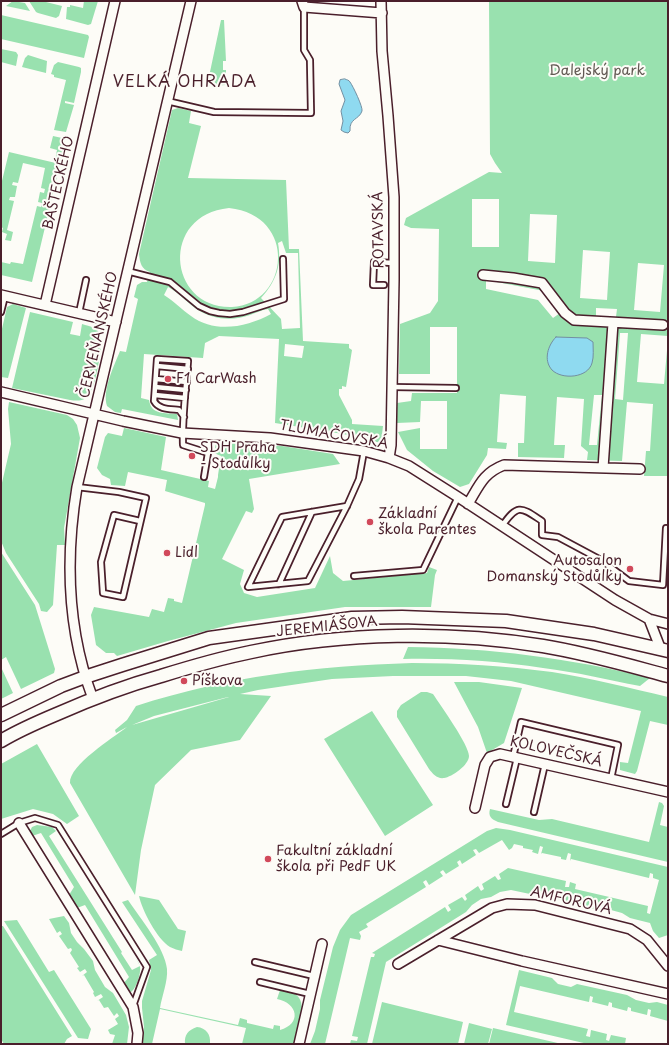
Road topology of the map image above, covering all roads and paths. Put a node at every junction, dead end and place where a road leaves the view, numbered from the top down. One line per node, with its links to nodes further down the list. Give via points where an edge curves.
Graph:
1 (115, 1): 14 (street, BAŠTECKÉHO)
2 (191, 1): 6 (street, ČERVEŇANSKÉHO)
3 (381, 1): 5 (street, ROTAVSKÁ)
4 (303, 4): 5 (street); 6 (lane, via 304,50 310,60 311,113 214,112)
5 (382, 13): 8 (street, ROTAVSKÁ, via 382,51 394,197)
6 (167, 101): 9 (street, ČERVEŇANSKÉHO)
7 (283, 259): 9 (lane, via 284,299 230,314 210,311 199,306 170,282)
8 (394, 263): 12 (lane, via 374,262 373,285); 25 (street, ROTAVSKÁ)
9 (127, 271): 17 (street, ČERVEŇANSKÉHO)
10 (482, 275): 18 (street, via 542,283 565,313 574,320)
11 (86, 280): 16 (lane)
12 (384, 285)
13 (3, 295): 14 (street); 15 (lane)
14 (45, 305): 16 (street)
15 (1, 312)
16 (78, 313): 17 (street)
17 (116, 322): 31 (street, ČERVEŇANSKÉHO)
18 (613, 323): 19 (street); 36 (street)
19 (663, 325)
20 (157, 366): 21 (lane); 21 (lane, via 157,359 188,361); 22 (lane)
21 (188, 369): 23 (lane)
22 (156, 379): 23 (lane); 24 (lane)
23 (186, 382): 27 (lane)
24 (155, 388): 27 (lane); 29 (lane)
25 (392, 388): 26 (lane); 35 (street, ROTAVSKÁ)
26 (456, 388)
27 (186, 390): 30 (lane)
28 (1, 392): 31 (street, TLUMAČOVSKÁ)
29 (155, 395): 30 (lane); 32 (lane, via 154,402 157,406 179,410)
30 (185, 398): 32 (lane)
31 (95, 414): 33 (street, TLUMAČOVSKÁ); 39 (street, ČERVEŇANSKÉHO)
32 (184, 417): 33 (lane)
33 (182, 433): 34 (street, TLUMAČOVSKÁ, via 270,438); 38 (lane, via 183,445 208,453)
34 (364, 452): 35 (street, TLUMAČOVSKÁ); 42 (lane, via 359,479)
35 (389, 458): 40 (street, TLUMAČOVSKÁ, via 409,466)
36 (603, 468): 37 (street); 41 (street, via 504,465 486,475)
37 (640, 469)
38 (204, 477)
39 (77, 487): 44 (lane, via 146,498); 53 (street, ČERVEŇANSKÉHO, via 71,527 70,578 73,619)
40 (458, 497): 41 (street, TLUMAČOVSKÁ); 47 (lane, via 423,570)
41 (468, 504): 45 (street, TLUMAČOVSKÁ)
42 (347, 506): 43 (lane); 48 (lane, via 308,581)
43 (312, 512): 48 (lane); 48 (lane, via 282,517 248,587)
44 (140, 521): 44 (lane, via 123,598 103,592 101,562 114,515)
45 (502, 526): 46 (lane, via 517,509 526,510 542,521 542,535 558,536 601,560 629,581 663,585); 49 (street, TLUMAČOVSKÁ, via 615,600)
46 (666, 528)
47 (354, 576)
48 (279, 584)
49 (649, 619): 50 (street, TLUMAČOVSKÁ); 51 (street, JEREMIÁŠOVA)
50 (668, 624)
51 (664, 650): 53 (main road, JEREMIÁŠOVA, via 594,634 506,621 352,618 209,638)
52 (668, 676): 54 (main road, JEREMIÁŠOVA, via 543,646 452,637 369,637 305,643 251,652 179,670)
53 (85, 677): 54 (street, ČERVEŇANSKÉHO); 55 (main road, JEREMIÁŠOVA)
54 (93, 699): 56 (main road, JEREMIÁŠOVA)
55 (1, 715)
56 (1, 741)
57 (515, 757): 58 (street, KOLOVEČSKÁ); 59 (lane, via 521,722 618,745); 61 (lane); 62 (street, KOLOVEČSKÁ, via 500,754 490,758 485,765)
58 (545, 764): 59 (street, KOLOVEČSKÁ); 63 (lane)
59 (610, 779): 60 (street, KOLOVEČSKÁ)
60 (668, 792)
61 (506, 804)
62 (475, 808)
63 (534, 812)
64 (19, 823): 65 (lane); 75 (street); 75 (lane, via 35,818 58,825 148,967)
65 (1, 834)
66 (438, 940): 69 (street, AMFOROVÁ); 70 (street, AMFOROVÁ, via 492,908 507,904 535,905 630,929 647,940); 74 (street)
67 (322, 944): 71 (street)
68 (255, 962): 71 (lane)
69 (398, 964)
70 (668, 966)
71 (314, 976): 73 (street)
72 (260, 982): 73 (lane)
73 (310, 994): 77 (street)
74 (668, 994)
75 (133, 1008): 76 (street, via 138,1033)
76 (137, 1044)
77 (299, 1044)

